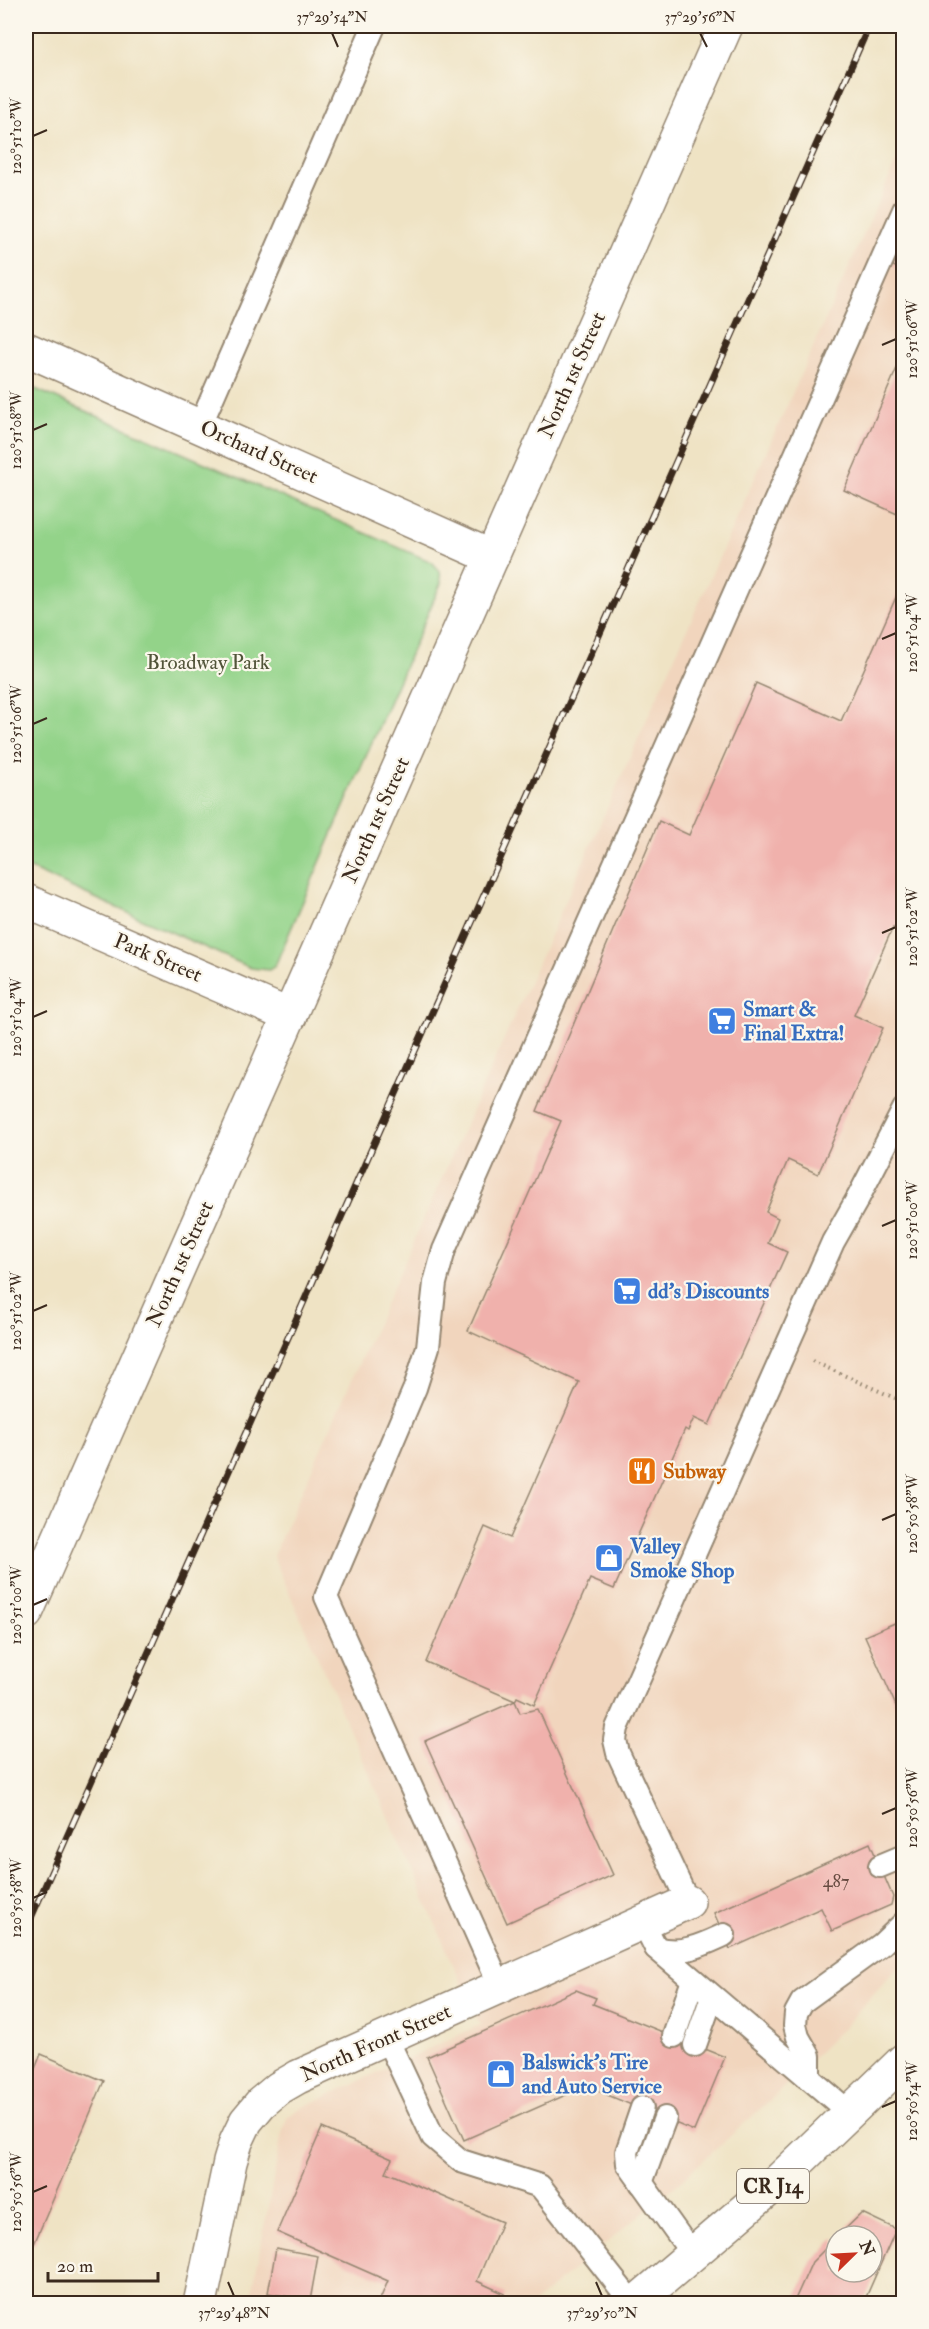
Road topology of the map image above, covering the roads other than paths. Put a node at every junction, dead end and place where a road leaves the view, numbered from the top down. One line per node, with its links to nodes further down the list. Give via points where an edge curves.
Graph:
1 (374, 26): 5 (lane)
2 (726, 26): 6 (street, North 1st Street)
3 (903, 210): 19 (lane, via 444,1250 435,1283 428,1347 415,1388 326,1597)
4 (26, 349): 5 (street, Orchard Street)
5 (200, 426): 6 (street, Orchard Street)
6 (492, 557): 8 (street, North 1st Street)
7 (26, 901): 8 (street, Park Street)
8 (290, 1016): 10 (street, North 1st Street)
9 (903, 1109): 14 (lane, via 833,1242 617,1728 618,1753)
10 (36, 1563): 11 (street, North 1st Street)
11 (26, 1614)
12 (903, 1856): 13 (lane)
13 (880, 1866)
14 (688, 1902): 17 (street, North Front Street)
15 (903, 1923): 25 (lane, via 882,1944 802,2002 795,2025 808,2056)
16 (724, 1935): 17 (lane, via 682,1952 669,1952)
17 (649, 1936): 18 (lane); 19 (street, North Front Street)
18 (693, 1980): 20 (lane); 21 (lane)
19 (501, 1988): 22 (street, North Front Street)
20 (712, 1997): 23 (lane); 25 (lane)
21 (674, 2036)
22 (387, 2039): 31 (street, North Front Street, via 279,2088 246,2121 230,2162); 32 (lane, via 432,2137 461,2161 540,2186)
23 (695, 2045)
24 (903, 2060): 27 (street, CR J14)
25 (809, 2077): 27 (lane)
26 (642, 2108): 29 (lane, via 627,2156)
27 (850, 2113): 30 (street, CR J14)
28 (666, 2118): 29 (lane)
29 (641, 2183): 30 (lane)
30 (693, 2255): 32 (street, CR J14)
31 (200, 2304)
32 (634, 2304)

